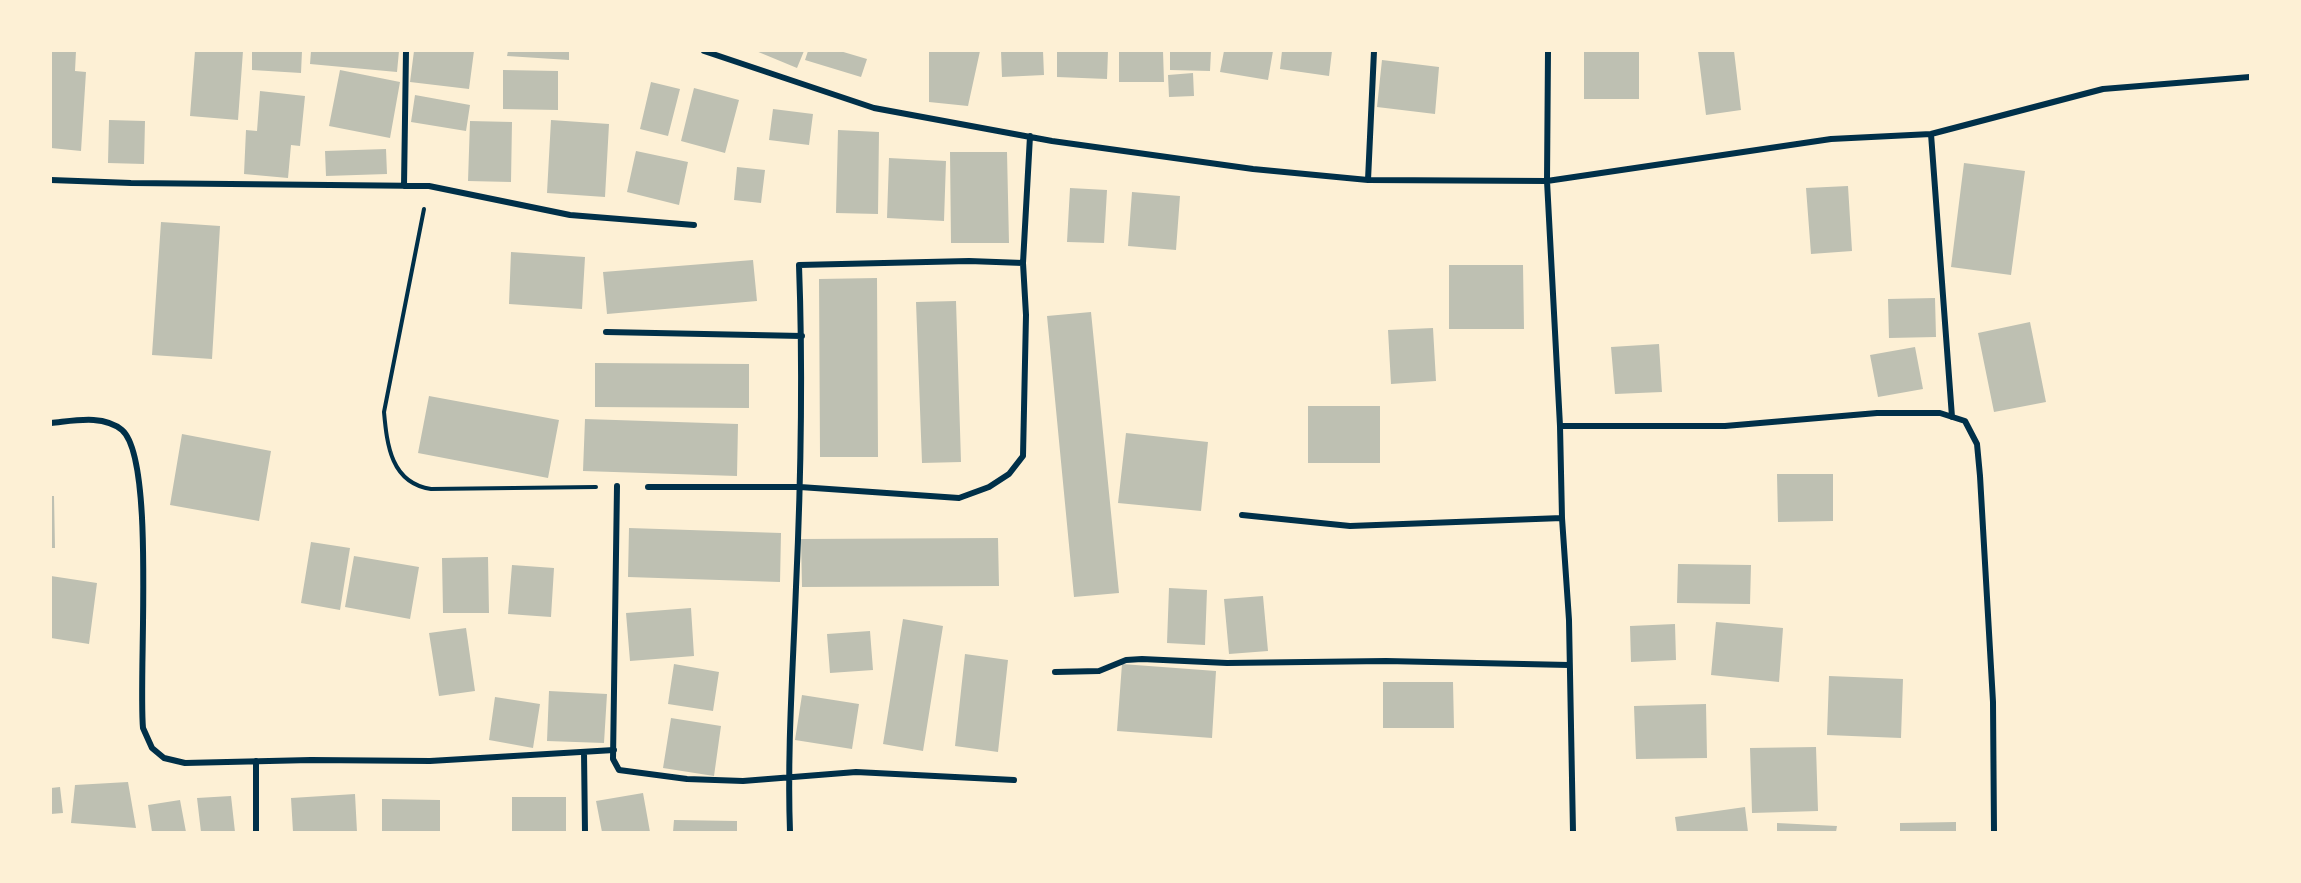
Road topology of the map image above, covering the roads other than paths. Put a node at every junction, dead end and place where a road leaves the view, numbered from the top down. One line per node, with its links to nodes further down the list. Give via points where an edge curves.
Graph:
1 (406, 51): 12 (street)
2 (704, 51): 5 (street)
3 (1374, 51): 10 (street)
4 (1548, 51): 11 (street)
5 (713, 53): 8 (street, via 874,108)
6 (2250, 77): 7 (street, via 2103,89)
7 (1931, 134): 11 (street, via 1831,139); 17 (street)
8 (1030, 136): 10 (street, via 1242,167); 14 (street)
9 (51, 180): 12 (street)
10 (1368, 180): 11 (street)
11 (1547, 181): 19 (street)
12 (404, 186): 13 (street, via 429,186 570,215)
13 (694, 225)
14 (1023, 262): 16 (street, via 800,265); 22 (street, via 1023,456 1009,474 989,487 959,498)
15 (606, 332): 16 (street)
16 (802, 336): 22 (street)
17 (1952, 417): 19 (street, via 1940,413 1877,413 1725,426); 36 (street, via 1965,422 1977,444 1993,702)
18 (51, 423): 29 (street, via 99,420 115,425 130,440 134,452 139,476 144,585 142,716 152,748 165,758 185,763)
19 (1560, 426): 24 (street)
20 (618, 486): 27 (street)
21 (648, 487): 22 (street)
22 (800, 487): 30 (street)
23 (1242, 515): 24 (street, via 1350,526)
24 (1562, 518): 25 (street)
25 (1569, 665): 26 (street, via 1142,659 1126,660 1099,671); 35 (street)
26 (1055, 672)
27 (614, 750): 28 (street); 30 (street, via 613,759 621,771 687,779 743,781)
28 (584, 752): 29 (street, via 430,761); 33 (street)
29 (256, 761): 32 (street)
30 (788, 777): 31 (street, via 856,772); 34 (street)
31 (1014, 780)
32 (256, 832)
33 (585, 832)
34 (790, 832)
35 (1573, 832)
36 (1994, 832)

